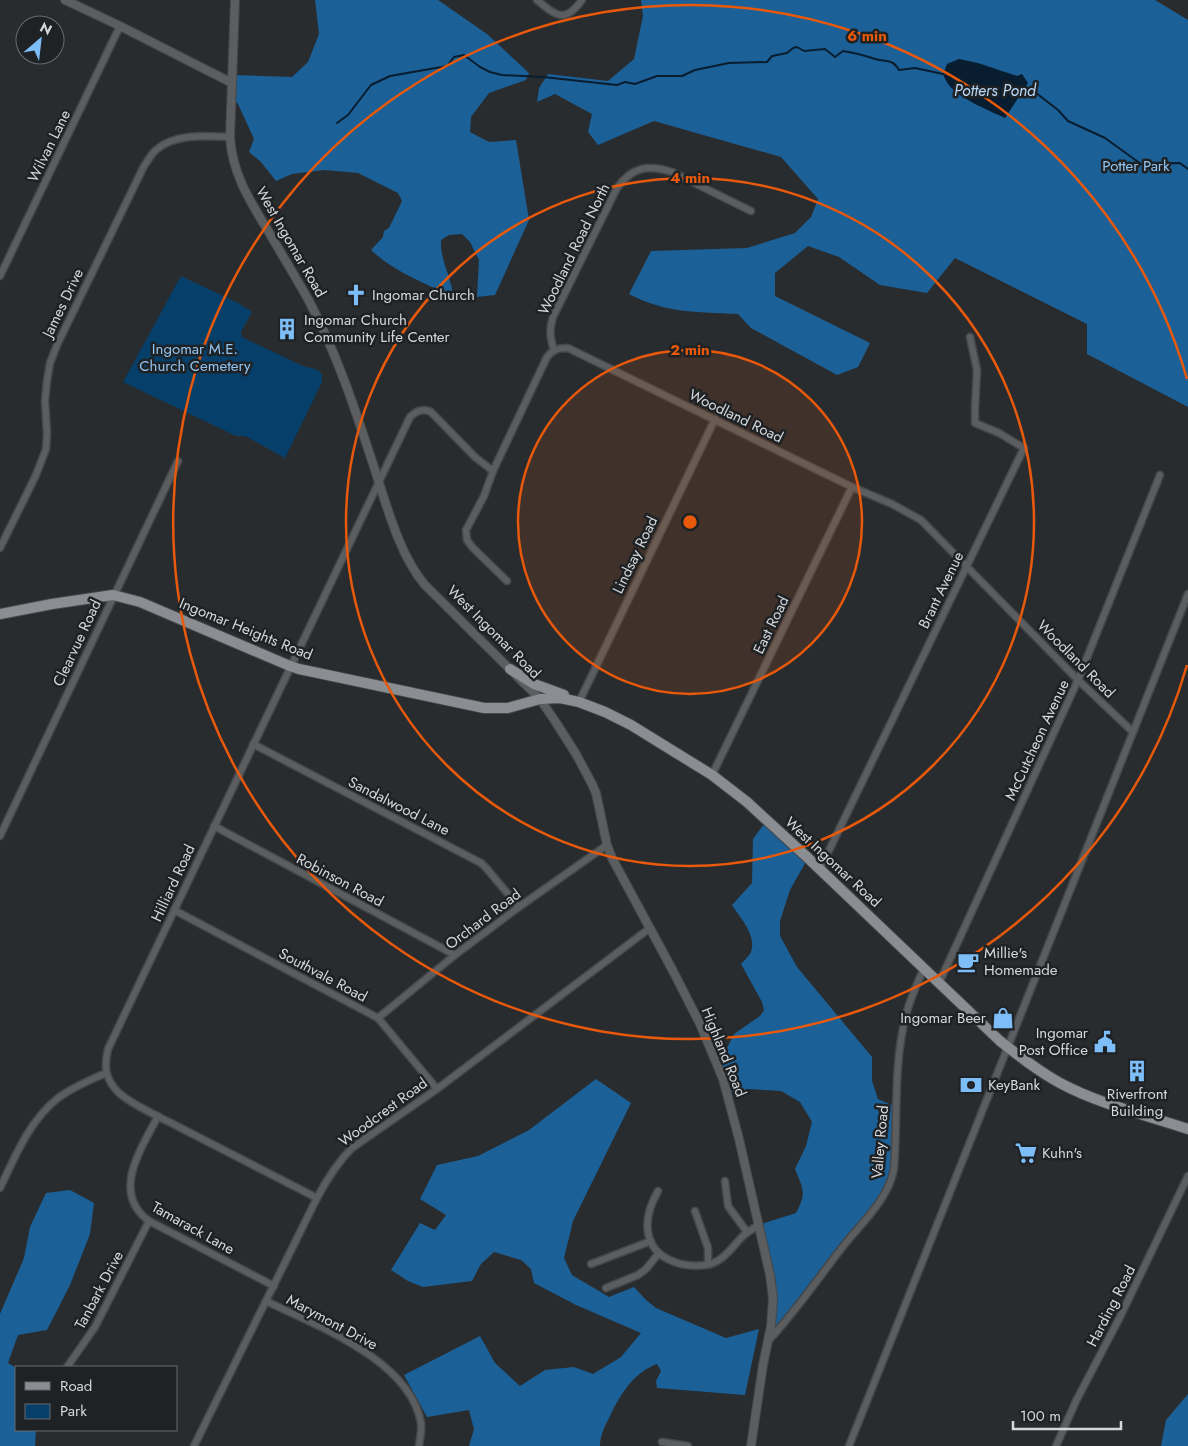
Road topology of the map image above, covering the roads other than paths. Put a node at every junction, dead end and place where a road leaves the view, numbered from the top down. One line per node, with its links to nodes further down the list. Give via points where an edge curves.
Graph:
1 (65, 0): 5 (street)
2 (235, 0): 6 (street, West Ingomar Road)
3 (582, 0): 4 (street, via 572,12 562,16)
4 (541, 1)
5 (120, 26): 6 (street); 9 (street, Wilvan Lane)
6 (232, 83): 7 (street, West Ingomar Road)
7 (230, 137): 16 (street, West Ingomar Road, via 232,159 241,184 310,303 333,350); 18 (street, James Drive, via 193,137 168,143 154,151 139,175 54,354 45,401 46,450)
8 (750, 211): 11 (street, Woodland Road North, via 662,169 644,168 628,175 617,188 553,317 550,336)
9 (0, 276)
10 (970, 337): 19 (street, Brant Avenue, via 977,370 975,423 1024,448)
11 (554, 350): 12 (street, Woodland Road, via 568,348); 14 (street, via 547,357)
12 (714, 419): 17 (street, Woodland Road); 28 (street, Lindsay Road)
13 (178, 461): 22 (street, Clearvue Road)
14 (493, 471): 16 (street, via 432,412 420,410 410,417); 20 (street, via 467,527 466,537)
15 (1160, 475): 26 (street, McCutcheon Avenue)
16 (379, 481): 24 (street, Hilliard Road); 25 (street, West Ingomar Road, via 412,569)
17 (852, 486): 19 (street, Woodland Road, via 921,520); 31 (street, East Road)
18 (0, 548)
19 (966, 566): 26 (street, Woodland Road); 35 (street, Brant Avenue)
20 (507, 581)
21 (1188, 594): 29 (street)
22 (113, 595): 23 (main road, Ingomar Heights Road); 24 (main road, Ingomar Heights Road, via 140,602); 33 (street, Clearvue Road)
23 (0, 614)
24 (290, 666): 27 (main road, Ingomar Heights Road, via 484,708 508,708); 30 (street, Hilliard Road)
25 (510, 669): 27 (street, West Ingomar Road); 28 (main road, via 534,684)
26 (1078, 680): 29 (street, Woodland Road); 41 (street, McCutcheon Avenue)
27 (540, 699): 28 (main road, West Ingomar Road, via 560,698); 34 (street, Highland Road, via 588,775 596,793)
28 (579, 702): 31 (main road, West Ingomar Road, via 624,721)
29 (1133, 732): 43 (street)
30 (253, 744): 32 (street, Hilliard Road); 36 (street, Sandalwood Lane, via 481,864)
31 (712, 775): 35 (main road, West Ingomar Road, via 747,802)
32 (214, 826): 37 (street, Hilliard Road); 39 (street, Robinson Road)
33 (0, 836)
34 (607, 845): 36 (street, Orchard Road); 38 (street, Highland Road)
35 (820, 869): 40 (main road, West Ingomar Road)
36 (519, 907): 39 (street, Orchard Road)
37 (174, 910): 42 (street, Southvale Road); 44 (street, Hilliard Road, via 111,1041)
38 (650, 928): 45 (street, Woodcrest Road); 55 (street, Highland Road, via 700,1024 723,1079 740,1139)
39 (455, 955): 42 (street, Orchard Road)
40 (924, 968): 41 (main road, West Ingomar Road); 64 (street, Valley Road, via 911,999 901,1041 891,1183 793,1314)
41 (939, 983): 43 (main road, West Ingomar Road)
42 (378, 1018): 45 (street, Southvale Road)
43 (1008, 1048): 47 (main road, West Ingomar Road, via 1071,1088); 71 (street)
44 (106, 1073): 46 (street, via 121,1095); 50 (street, via 66,1093 40,1116 25,1136)
45 (437, 1089): 52 (street, Woodcrest Road, via 352,1148 336,1165)
46 (158, 1116): 52 (street); 54 (street, Tamarack Lane, via 130,1179 134,1203)
47 (1188, 1129)
48 (1188, 1176): 72 (street, Harding Road)
49 (725, 1180): 56 (street, via 728,1206)
50 (0, 1188)
51 (658, 1191): 57 (street, via 648,1215)
52 (317, 1198): 61 (street, Woodcrest Road)
53 (696, 1211): 60 (street, via 708,1248)
54 (149, 1221): 61 (street, Tamarack Lane); 65 (street, Tanbark Drive, via 95,1327)
55 (758, 1225): 56 (street); 64 (street, Highland Road, via 774,1298)
56 (747, 1232): 60 (street, via 726,1254)
57 (651, 1241): 58 (street); 59 (street)
58 (659, 1253): 60 (street, via 684,1265); 62 (street, via 638,1275)
59 (591, 1264)
60 (708, 1264)
61 (274, 1286): 63 (street, Woodcrest Road)
62 (606, 1288)
63 (266, 1302): 67 (street, Woodcrest Road); 68 (street, Marymont Drive, via 343,1339 389,1371 408,1391 418,1412 421,1424)
64 (769, 1340): 70 (street, Highland Road)
65 (68, 1366)
66 (662, 1442): 69 (street)
67 (194, 1446)
68 (419, 1446)
69 (688, 1446)
70 (751, 1446)
71 (849, 1446)
72 (1056, 1446)

